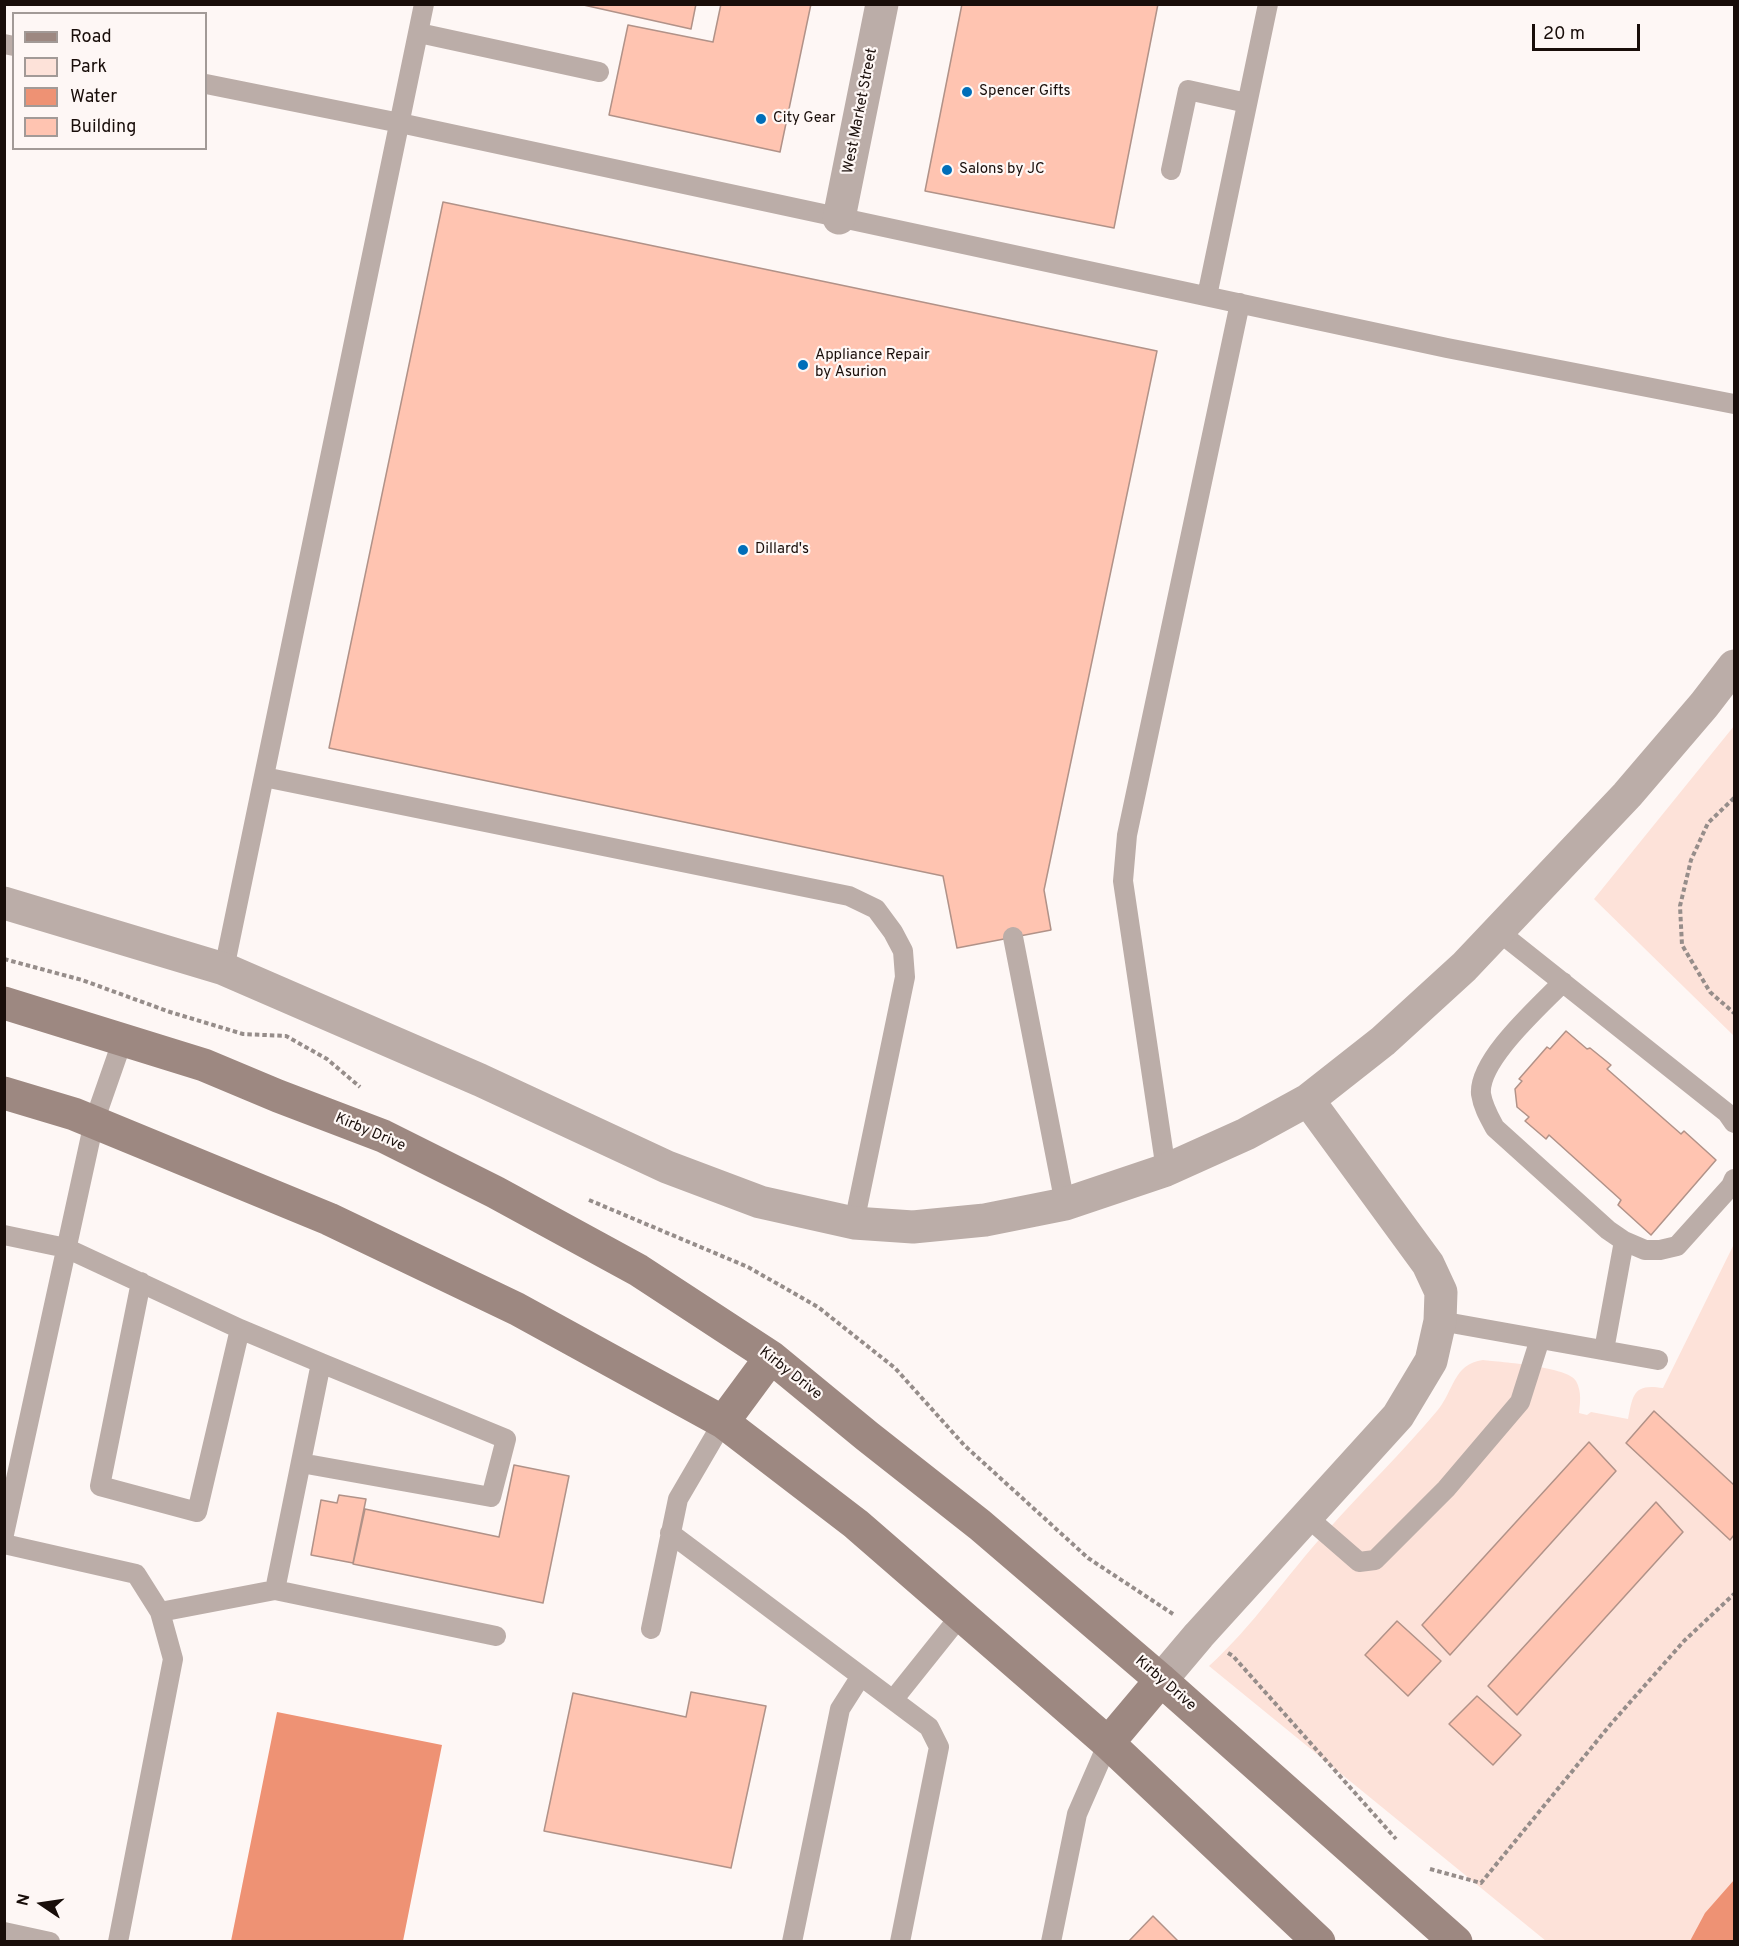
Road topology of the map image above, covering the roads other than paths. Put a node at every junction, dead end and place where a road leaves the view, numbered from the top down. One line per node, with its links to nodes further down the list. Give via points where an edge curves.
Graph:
1 (424, 4): 4 (lane)
2 (882, 4): 10 (street, West Market Street)
3 (1268, 4): 7 (lane)
4 (418, 33): 5 (lane); 8 (lane)
5 (599, 72)
6 (207, 84): 8 (lane)
7 (1247, 103): 9 (lane, via 1188,90); 11 (lane)
8 (400, 123): 10 (lane); 15 (lane)
9 (1171, 170)
10 (839, 218): 11 (lane)
11 (1207, 296): 12 (lane)
12 (1240, 303): 13 (lane); 27 (lane, via 1124,860)
13 (1734, 404)
14 (1734, 666): 17 (street, via 1627,795)
15 (264, 777): 19 (lane); 30 (lane, via 849,896 876,909 903,951 905,977)
16 (4, 903): 19 (street)
17 (1498, 931): 20 (lane); 24 (street, via 1383,1041)
18 (1013, 937): 29 (lane)
19 (224, 969): 30 (street, via 480,1080 667,1167 760,1202)
20 (1563, 982): 26 (lane, via 1727,1113); 32 (lane, via 1493,1056 1481,1092 1486,1114 1495,1128)
21 (4, 1003): 22 (main road, Kirby Drive)
22 (123, 1039): 25 (lane); 39 (main road, Kirby Drive, via 204,1065 383,1136 638,1270)
23 (4, 1094): 25 (main road)
24 (1308, 1100): 27 (street, via 1246,1134); 35 (street, via 1428,1264 1441,1292)
25 (94, 1122): 33 (lane); 42 (main road, via 371,1239 517,1309)
26 (1734, 1123)
27 (1166, 1170): 29 (street)
28 (1734, 1179): 32 (lane, via 1677,1246 1645,1250)
29 (1065, 1204): 30 (street, via 985,1220 913,1227)
30 (854, 1222)
31 (4, 1235): 33 (lane)
32 (1624, 1241): 38 (lane)
33 (66, 1248): 34 (lane); 46 (lane)
34 (141, 1282): 36 (lane); 36 (lane, via 100,1486 197,1512)
35 (1440, 1321): 37 (lane); 44 (street, via 1431,1361 1398,1416)
36 (240, 1329): 41 (lane)
37 (1540, 1339): 38 (lane); 44 (lane, via 1520,1402 1446,1489 1375,1560 1359,1562)
38 (1604, 1350): 40 (lane)
39 (771, 1357): 42 (main road); 54 (main road, Kirby Drive, via 980,1525)
40 (1658, 1359)
41 (321, 1363): 43 (lane); 43 (lane, via 506,1439 491,1497)
42 (723, 1422): 45 (lane, via 678,1499); 50 (main road, via 856,1524)
43 (301, 1463): 48 (lane)
44 (1306, 1516): 54 (street)
45 (670, 1533): 51 (lane); 53 (lane)
46 (4, 1534)
47 (4, 1544): 49 (lane, via 136,1574)
48 (275, 1590): 49 (lane); 52 (lane)
49 (160, 1612): 59 (lane, via 173,1659)
50 (961, 1615): 55 (lane); 56 (main road)
51 (651, 1629)
52 (496, 1636)
53 (861, 1676): 55 (lane); 60 (lane, via 840,1709)
54 (1161, 1680): 56 (main road); 64 (main road, Kirby Drive)
55 (893, 1700): 61 (lane, via 929,1727 939,1747)
56 (1108, 1743): 62 (lane, via 1077,1814); 63 (main road)
57 (4, 1932): 58 (lane)
58 (50, 1941)
59 (118, 1941)
60 (792, 1941)
61 (900, 1941)
62 (1051, 1941)
63 (1319, 1941)
64 (1456, 1941)

